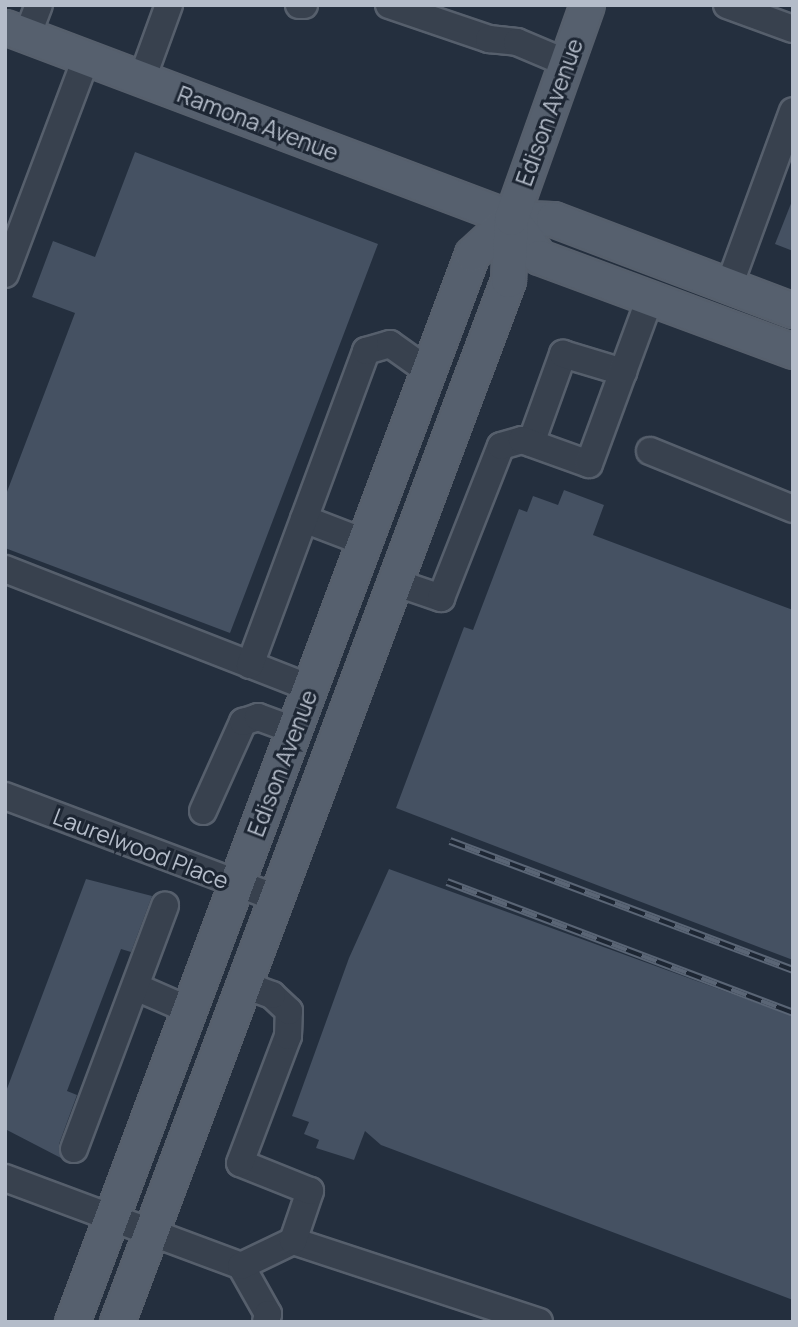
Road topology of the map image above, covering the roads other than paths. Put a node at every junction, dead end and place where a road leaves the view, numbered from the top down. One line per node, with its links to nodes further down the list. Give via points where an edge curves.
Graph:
1 (169, 5): 9 (street)
2 (388, 5): 8 (street, via 489,39 517,42)
3 (587, 5): 8 (main road, Edison Avenue)
4 (727, 5): 6 (street)
5 (24, 23): 7 (main road, Ramona Avenue)
6 (793, 29)
7 (86, 58): 9 (main road, Ramona Avenue); 12 (street)
8 (567, 63): 11 (main road, Edison Avenue)
9 (142, 79): 11 (main road, Ramona Avenue)
10 (793, 111): 13 (street)
11 (511, 218): 13 (main road, Ramona Avenue, via 553,219); 14 (main road, via 539,257); 17 (main road, Edison Avenue, via 472,254); 25 (main road, Edison Avenue, via 508,280)
12 (5, 274)
13 (729, 286): 15 (main road, Ramona Avenue)
14 (650, 298): 16 (main road); 18 (street)
15 (793, 310)
16 (793, 351)
17 (428, 372): 22 (street, via 390,344 366,351); 23 (main road, Edison Avenue)
18 (623, 372): 19 (street, via 563,354); 19 (street, via 589,464)
19 (531, 443): 25 (street, via 501,446 441,598)
20 (650, 451): 21 (street)
21 (793, 509)
22 (304, 519): 23 (street); 26 (street)
23 (364, 542): 27 (main road, Edison Avenue); 28 (main road, via 373,572 342,660)
24 (5, 569): 26 (street)
25 (394, 582): 28 (main road, Edison Avenue)
26 (250, 665): 27 (street)
27 (310, 688): 29 (main road, Edison Avenue)
28 (353, 692): 33 (main road, Edison Avenue)
29 (294, 730): 31 (street, via 258,717 243,722); 32 (main road, Edison Avenue)
30 (5, 796): 32 (street, Laurelwood Place)
31 (203, 811)
32 (236, 884): 33 (street, Laurelwood Place); 37 (main road, Edison Avenue)
33 (276, 898): 35 (main road, Edison Avenue)
34 (165, 905): 36 (street)
35 (244, 985): 41 (main road, Edison Avenue); 42 (street, via 272,995 289,1011 288,1036 240,1163 310,1191)
36 (136, 987): 37 (street); 38 (street)
37 (189, 1010): 40 (main road, Edison Avenue)
38 (74, 1149)
39 (5, 1178): 40 (street)
40 (111, 1218): 41 (street); 45 (main road, Edison Avenue)
41 (151, 1233): 43 (street); 46 (main road, Edison Avenue)
42 (293, 1241): 43 (street); 47 (street)
43 (241, 1266): 44 (street)
44 (274, 1319)
45 (72, 1322)
46 (117, 1322)
47 (539, 1322)

